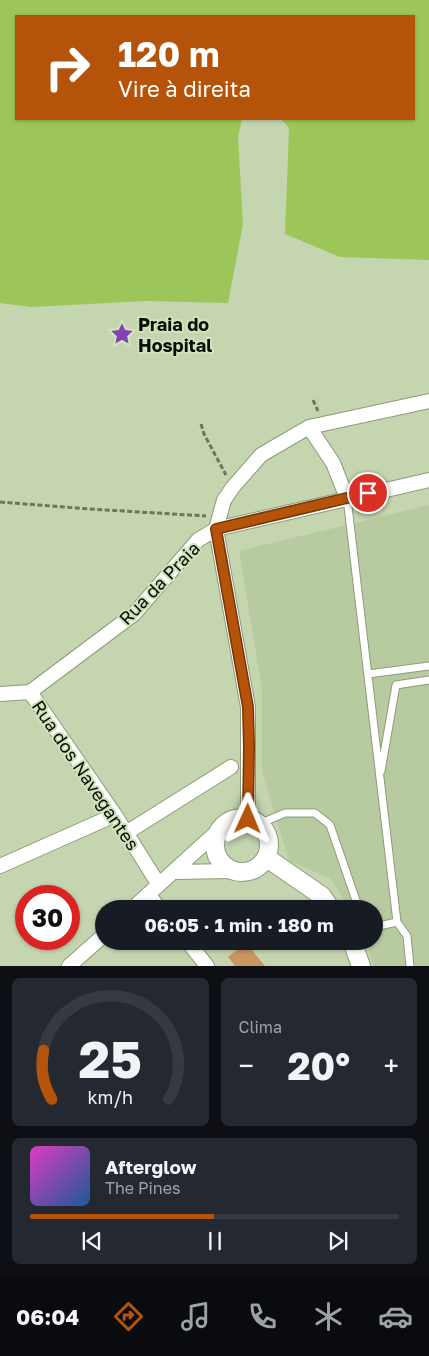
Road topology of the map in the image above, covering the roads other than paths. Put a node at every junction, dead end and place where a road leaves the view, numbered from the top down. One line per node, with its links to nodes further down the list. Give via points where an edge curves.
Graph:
1 (429, 401): 2 (street)
2 (309, 427): 4 (street, via 333,463); 5 (street, via 261,455)
3 (429, 480): 4 (street)
4 (347, 498): 7 (street); 9 (lane)
5 (224, 500): 6 (street); 7 (street, via 231,516)
6 (218, 523): 7 (street); 11 (street, Rua da Praia, via 198,540 134,614); 16 (street, via 248,707)
7 (239, 524)
8 (429, 666): 9 (lane)
9 (368, 674): 14 (lane)
10 (429, 680): 14 (lane, via 396,685)
11 (30, 692): 12 (street, Rua dos Navegantes); 15 (street, Rua dos Navegantes)
12 (0, 694)
13 (231, 768): 18 (street)
14 (380, 779): 28 (lane)
15 (115, 815): 18 (street, Rua dos Navegantes); 20 (street)
16 (253, 822): 17 (street, via 233,819); 19 (street, via 268,836); 27 (lane, via 285,813 315,813 330,825)
17 (219, 830): 21 (street, via 215,839 217,856); 22 (street)
18 (126, 833): 23 (street, Rua dos Navegantes)
19 (267, 858): 21 (street, via 250,872); 26 (street)
20 (0, 866)
21 (232, 871): 22 (street)
22 (174, 872): 23 (street)
23 (153, 890): 24 (street); 25 (street, Rua dos Navegantes)
24 (142, 900)
25 (157, 900)
26 (325, 900)
27 (356, 900)
28 (397, 922): 29 (lane); 36 (lane, via 407,936)
29 (383, 924)
30 (95, 942): 33 (street)
31 (194, 950): 34 (street)
32 (355, 950): 35 (street)
33 (70, 966)
34 (207, 966)
35 (361, 966)
36 (410, 966)

